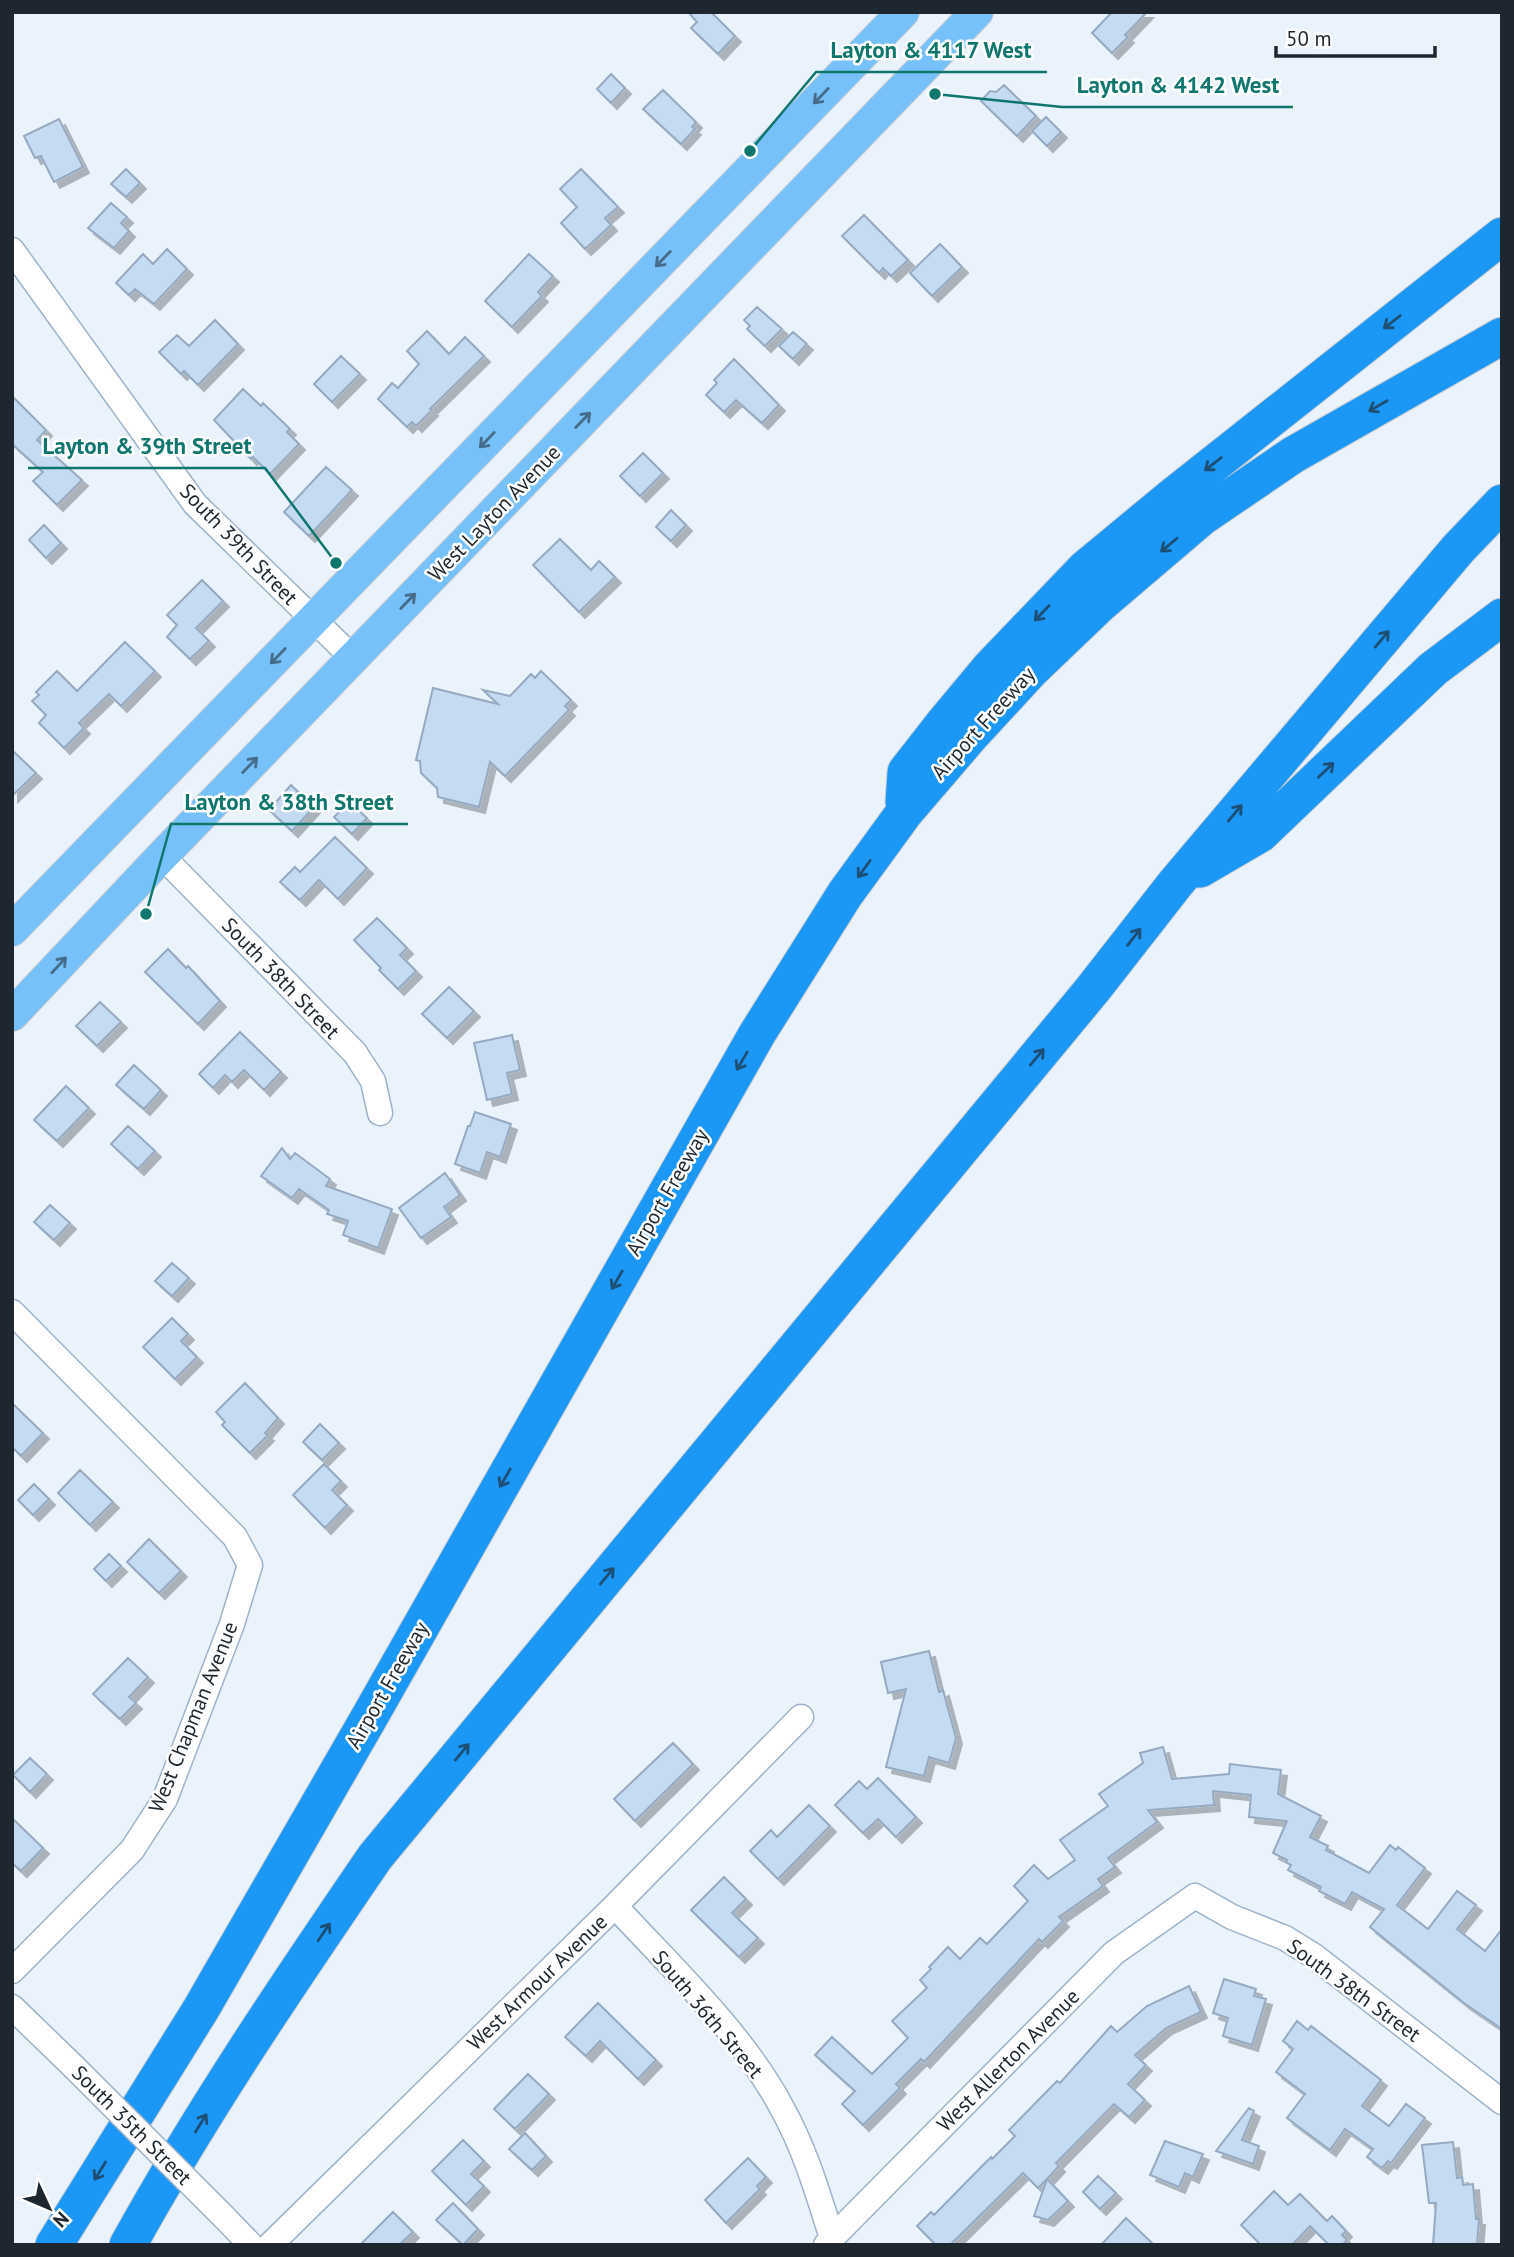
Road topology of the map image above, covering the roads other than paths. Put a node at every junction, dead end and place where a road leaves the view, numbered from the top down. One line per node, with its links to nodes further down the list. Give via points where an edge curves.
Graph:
1 (903, 12): 8 (main road, one-way to 8)
2 (977, 12): 9 (main road, West Layton Avenue, one-way to 2)
3 (1502, 236): 10 (highway, one-way to 10, via 1085,569 990,668 906,772)
4 (12, 250): 8 (street, South 39th Street, via 195,504)
5 (1502, 336): 10 (highway, Airport Freeway, one-way to 10, via 1293,455 1202,517 1030,671)
6 (1502, 503): 12 (highway, one-way to 6)
7 (1502, 617): 12 (highway, one-way to 7, via 1260,834 1433,668)
8 (313, 620): 9 (street, South 39th Street); 13 (main road, one-way to 13)
9 (353, 658): 11 (main road, West Layton Avenue, one-way to 9)
10 (904, 813): 24 (highway, Airport Freeway, one-way to 24, via 845,894 757,1034 208,1997)
11 (162, 856): 14 (main road, West Layton Avenue, one-way to 11); 15 (street, South 38th Street, via 355,1053 373,1081)
12 (1175, 884): 25 (highway, one-way to 12, via 280,1995 375,1857)
13 (12, 930)
14 (12, 1014)
15 (380, 1112)
16 (12, 1312): 20 (street, West Chapman Avenue, via 235,1537 250,1565 164,1799 132,1850)
17 (801, 1717): 19 (street, West Armour Avenue)
18 (1195, 1896): 22 (street, South 38th Street, via 1314,1956); 23 (street, West Allerton Avenue, via 1114,1953)
19 (615, 1906): 23 (street, South 36th Street, via 711,2010 782,2107 805,2155); 27 (street, West Armour Avenue)
20 (12, 1971)
21 (12, 2007): 26 (street, South 35th Street, bridge)
22 (1502, 2102)
23 (829, 2241)
24 (54, 2245)
25 (128, 2245)
26 (251, 2245)
27 (270, 2245)

